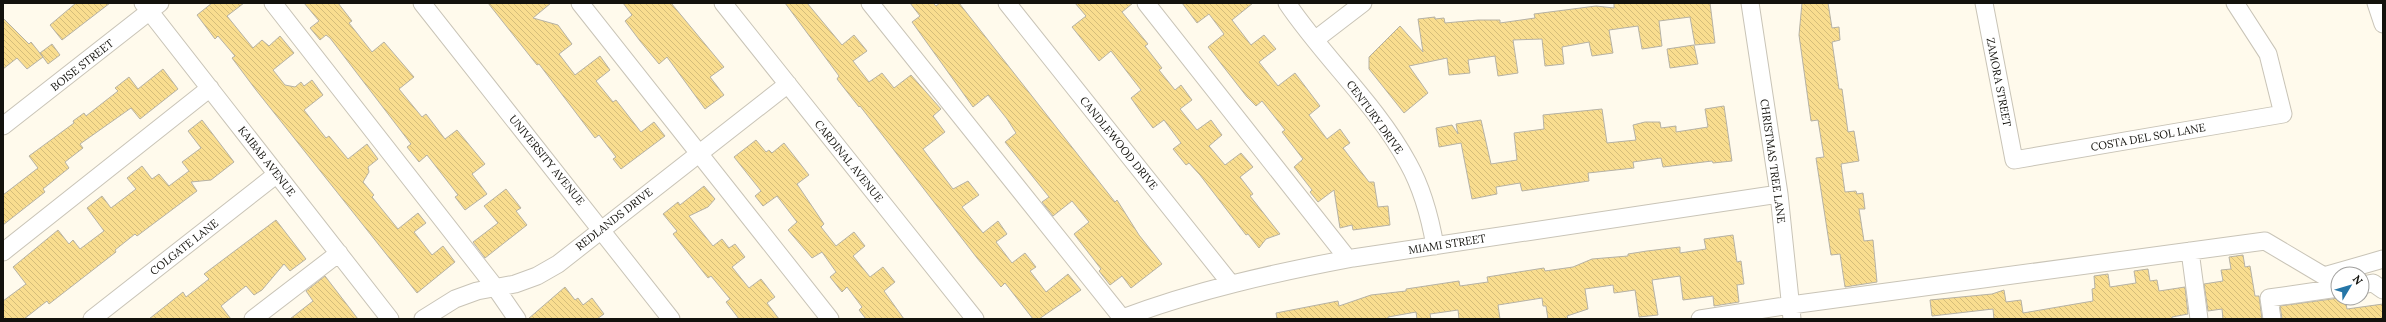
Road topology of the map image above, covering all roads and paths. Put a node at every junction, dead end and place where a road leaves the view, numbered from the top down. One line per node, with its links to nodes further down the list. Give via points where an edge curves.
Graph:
1 (273, 3): 33 (street)
2 (422, 3): 24 (street, UNIVERSITY AVENUE)
3 (580, 3): 20 (street)
4 (723, 3): 17 (street, CARDINAL AVENUE)
5 (870, 3): 45 (street)
6 (1007, 3): 31 (street, CANDLEWOOD DRIVE)
7 (1146, 3): 29 (street)
8 (1287, 3): 16 (street, CENTURY DRIVE)
9 (1363, 3): 16 (street)
10 (1750, 3): 23 (street, CHRISTMAS TREE LANE)
11 (1984, 3): 21 (street, ZAMORA STREET)
12 (2235, 3): 21 (street, COSTA DEL SOL LANE, via 2268,54 2282,114)
13 (2376, 3): 15 (street)
14 (151, 6): 18 (street, KAIBAB AVENUE); 19 (street, BOISE STREET)
15 (2383, 24)
16 (1316, 39): 25 (street, CENTURY DRIVE, via 1392,136 1408,163 1421,192)
17 (788, 84): 20 (street, REDLANDS DRIVE); 44 (street, CARDINAL AVENUE)
18 (210, 88): 22 (street, KAIBAB AVENUE); 27 (street)
19 (3, 126)
20 (699, 152): 24 (street, REDLANDS DRIVE); 43 (street)
21 (2014, 160)
22 (277, 174): 28 (street, KAIBAB AVENUE); 37 (street, COLGATE LANE)
23 (1779, 194): 25 (street, MIAMI STREET); 36 (street, CHRISTMAS TREE LANE)
24 (601, 228): 33 (street, REDLANDS DRIVE, via 558,264 537,276 515,284); 42 (street, UNIVERSITY AVENUE)
25 (1435, 246): 29 (street, MIAMI STREET)
26 (2190, 251): 30 (street, via 2265,241 2324,276); 36 (street); 47 (street)
27 (3, 252)
28 (339, 253): 38 (street); 39 (street, KAIBAB AVENUE)
29 (1348, 259): 31 (street, MIAMI STREET)
30 (2383, 259)
31 (1231, 284): 45 (street, MIAMI STREET)
32 (2370, 284): 35 (street)
33 (495, 287): 40 (street, REDLANDS DRIVE, via 455,299); 41 (street)
34 (2330, 289): 48 (street, via 2269,298)
35 (2383, 290)
36 (1791, 312): 46 (street)
37 (92, 319)
38 (253, 319)
39 (390, 319)
40 (423, 319)
41 (517, 319)
42 (671, 319)
43 (830, 319)
44 (975, 319)
45 (1121, 319)
46 (1700, 319)
47 (2199, 319)
48 (2272, 319)

